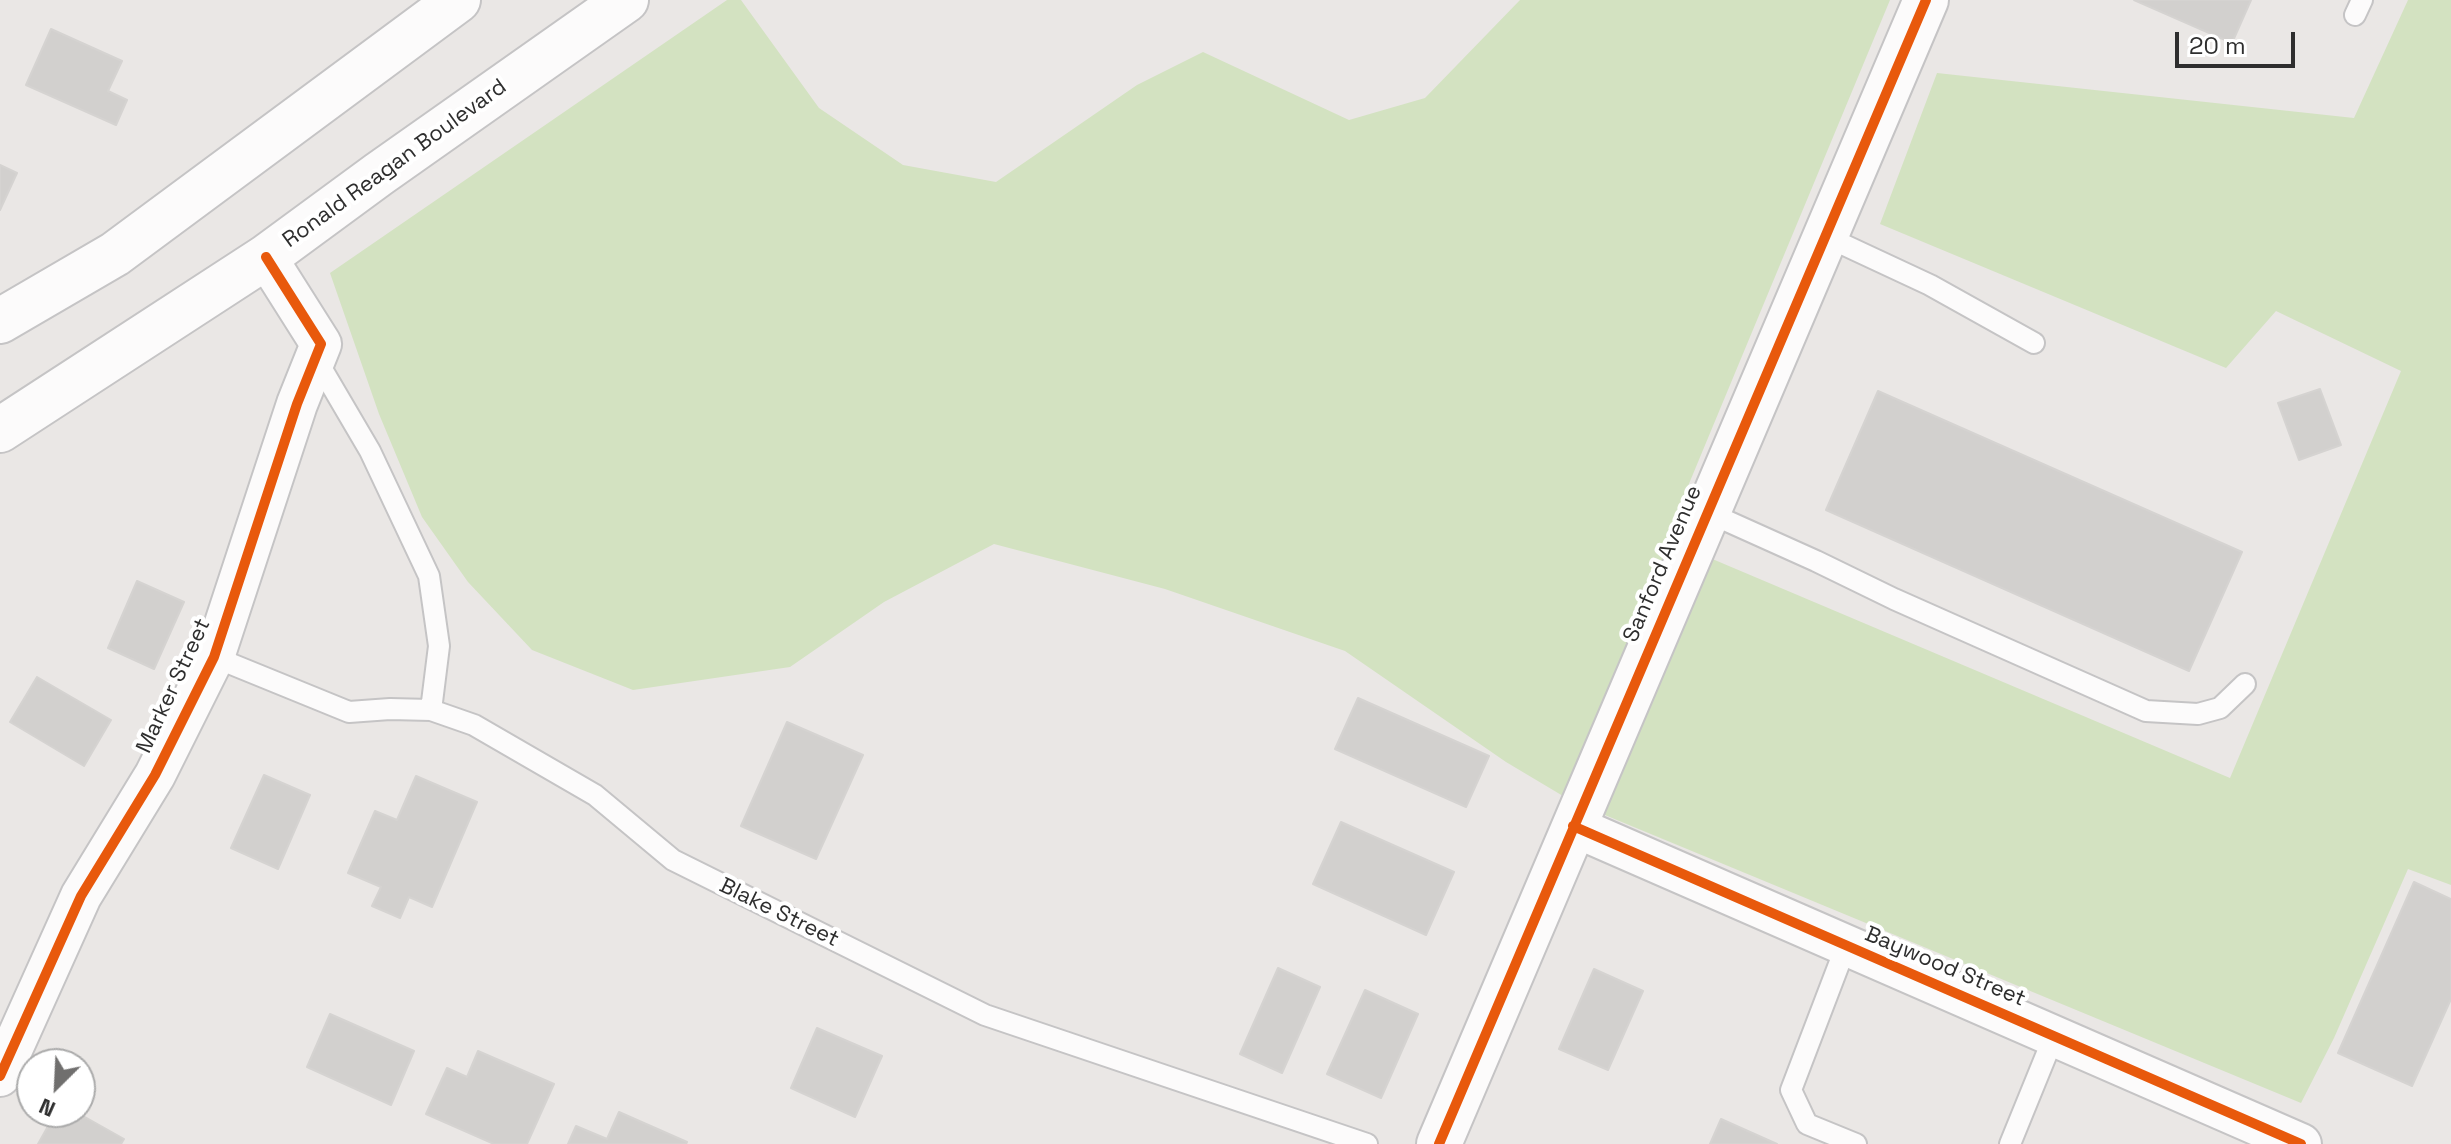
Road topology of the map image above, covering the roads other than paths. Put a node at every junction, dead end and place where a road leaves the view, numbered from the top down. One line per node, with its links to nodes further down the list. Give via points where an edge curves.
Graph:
1 (458, 0): 6 (main road, via 115,254)
2 (626, 0): 5 (main road, Ronald Reagan Boulevard)
3 (1926, 0): 4 (main road, Sanford Avenue)
4 (1825, 236): 7 (lane, via 1930,285); 10 (main road, Sanford Avenue)
5 (266, 257): 8 (street, via 321,344); 9 (main road, Ronald Reagan Boulevard)
6 (0, 321)
7 (2034, 343)
8 (315, 358): 11 (street, Marker Street); 13 (lane, via 370,451 429,576 439,646)
9 (0, 430)
10 (1707, 512): 12 (lane, via 2146,711 2198,714 2220,708); 14 (main road, Sanford Avenue)
11 (214, 657): 13 (lane, Blake Street, via 349,712); 17 (street, Marker Street, via 155,775 81,896)
12 (2245, 684)
13 (431, 710): 18 (lane, Blake Street, via 474,725 595,795 673,860 985,1015)
14 (1573, 826): 15 (street, Baywood Street); 19 (main road, Sanford Avenue)
15 (1846, 946): 16 (street, Baywood Street); 20 (lane, via 1791,1090 1807,1124)
16 (2054, 1036): 21 (lane); 22 (street, Baywood Street)
17 (0, 1076)
18 (1367, 1144)
19 (1439, 1144)
20 (1856, 1144)
21 (2010, 1144)
22 (2301, 1144)

